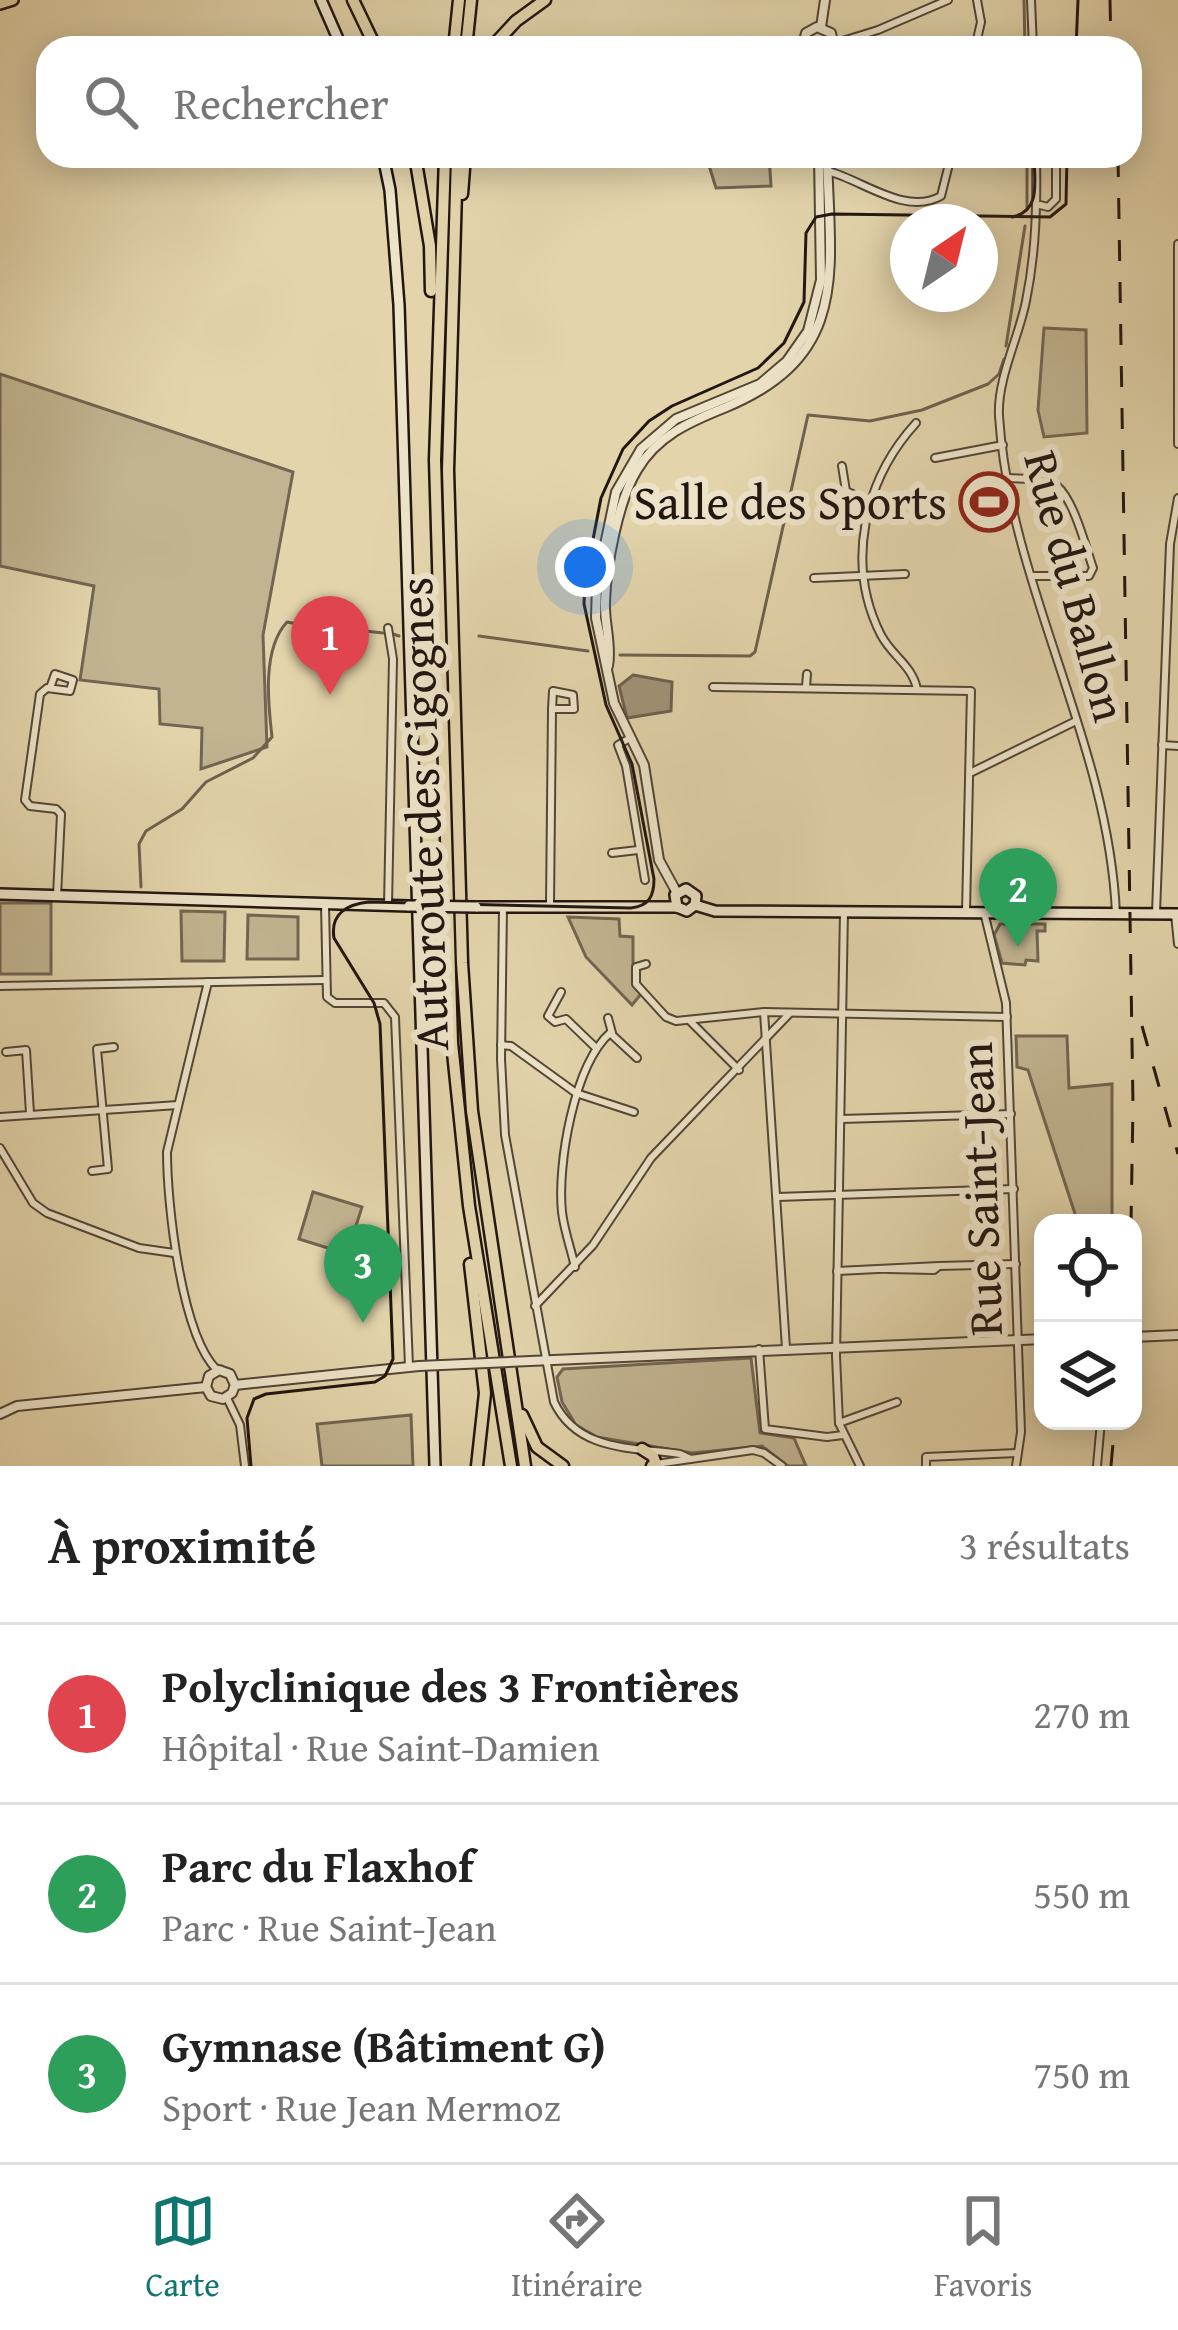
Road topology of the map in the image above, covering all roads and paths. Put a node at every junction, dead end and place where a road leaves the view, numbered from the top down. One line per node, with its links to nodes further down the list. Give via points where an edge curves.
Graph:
1 (13, 0): 11 (main road)
2 (321, 0): 13 (main road)
3 (353, 0): 14 (highway)
4 (459, 0): 15 (highway)
5 (471, 0): 16 (highway)
6 (545, 0): 17 (highway)
7 (825, 0): 12 (street)
8 (948, 0): 20 (street)
9 (977, 0): 21 (street)
10 (1031, 0): 22 (street)
11 (0, 4)
12 (821, 27): 18 (street); 19 (street)
13 (337, 36)
14 (370, 36)
15 (455, 36)
16 (467, 36)
17 (502, 36)
18 (805, 36)
19 (832, 36)
20 (861, 36)
21 (978, 36)
22 (1032, 36)
23 (385, 168): 145 (main road, via 399,305)
24 (418, 168): 36 (highway)
25 (444, 168): 36 (highway, Autoroute des Cigognes)
26 (460, 168): 130 (highway, Autoroute des Cigognes, via 448,470 462,964 472,1112)
27 (823, 168): 51 (street, via 821,280 799,347 760,384 664,427 622,477 596,598)
28 (827, 168): 32 (street)
29 (948, 168): 32 (street, via 941,196 926,205)
30 (1037, 168): 33 (street)
31 (1056, 168): 33 (street, via 1056,199)
32 (828, 172): 51 (street, via 828,292 809,346 764,392 670,433 626,491 607,585)
33 (1040, 205): 39 (street, Rue du Ballon, via 999,412)
34 (1178, 244): 35 (street)
35 (1177, 319): 38 (street)
36 (436, 323): 114 (highway, Autoroute des Cigognes, via 448,957)
37 (916, 423): 44 (street)
38 (1178, 444)
39 (1003, 445): 40 (street); 42 (street, Rue du Ballon)
40 (935, 458)
41 (842, 466): 44 (street, via 846,491)
42 (1008, 478): 47 (street, Rue du Ballon); 47 (street, via 1059,488 1093,568 1089,576)
43 (1178, 498): 45 (street)
44 (870, 501): 49 (street)
45 (1177, 518): 60 (street)
46 (905, 574): 49 (street)
47 (1031, 576): 58 (street, Rue du Ballon)
48 (814, 578): 49 (street)
49 (865, 579): 56 (street, via 881,635)
50 (388, 628): 70 (street)
51 (608, 667): 59 (street)
52 (806, 674): 54 (street)
53 (713, 687): 54 (street)
54 (806, 687): 56 (street)
55 (50, 688): 68 (street, via 40,694 25,800 61,814)
56 (917, 689): 62 (street, via 973,696)
57 (552, 710): 57 (street, via 574,710 573,695 553,691); 74 (street)
58 (1076, 722): 62 (street); 78 (street, Rue du Ballon)
59 (630, 738): 63 (street, via 618,745); 66 (street, via 644,765 659,860)
60 (1162, 745): 61 (street); 79 (street)
61 (1178, 746)
62 (972, 772): 76 (street)
63 (638, 850): 64 (street); 65 (street)
64 (612, 853)
65 (645, 880)
66 (677, 893): 71 (main road, via 692,891); 73 (main road)
67 (0, 894): 68 (main road)
68 (57, 896): 69 (main road)
69 (325, 904): 70 (main road); 83 (street)
70 (388, 905): 72 (main road, bridge)
71 (695, 905): 73 (main road); 75 (main road)
72 (503, 907): 74 (main road); 95 (street)
73 (677, 907): 74 (main road)
74 (550, 908)
75 (844, 911): 76 (main road); 89 (street)
76 (966, 912): 77 (main road)
77 (984, 912): 78 (main road); 90 (street, Rue Saint-Jean)
78 (1116, 914): 79 (main road)
79 (1156, 914): 80 (main road)
80 (1177, 914): 81 (street)
81 (1178, 944)
82 (646, 964): 92 (street, via 636,967 638,986 666,1017)
83 (325, 980): 84 (street); 128 (street, via 335,1004 391,1006)
84 (208, 982): 85 (street); 102 (street)
85 (0, 986)
86 (561, 992): 97 (street, via 548,1016 566,1019)
87 (764, 1012): 88 (street); 92 (street); 94 (street)
88 (790, 1013): 89 (street); 94 (street)
89 (840, 1016): 90 (street); 108 (street)
90 (1007, 1017): 106 (street, Rue Saint-Jean)
91 (608, 1018): 93 (street)
92 (689, 1020): 100 (street)
93 (612, 1033): 97 (street); 99 (street)
94 (765, 1042): 100 (street); 113 (street)
95 (501, 1045): 101 (street); 119 (street, via 505,1135)
96 (113, 1047): 103 (street, via 97,1048)
97 (595, 1047): 101 (street)
98 (6, 1052): 105 (street, via 26,1051)
99 (637, 1058)
100 (739, 1070): 117 (street, via 642,1168)
101 (577, 1093): 104 (street); 117 (street, via 562,1202)
102 (178, 1105): 103 (street); 115 (street, via 167,1152)
103 (102, 1108): 105 (street); 110 (street, via 108,1169)
104 (634, 1112)
105 (30, 1113): 107 (street)
106 (1011, 1114): 108 (street); 111 (street, Rue Saint-Jean)
107 (0, 1117)
108 (839, 1120): 112 (street)
109 (0, 1148): 115 (street, via 47,1213)
110 (92, 1171)
111 (1014, 1189): 112 (street); 116 (street, Rue Saint-Jean)
112 (838, 1195): 113 (street); 118 (street)
113 (776, 1197): 125 (street)
114 (469, 1206): 146 (highway, via 485,1393); 147 (highway, Autoroute des Cigognes)
115 (174, 1253): 129 (street)
116 (1016, 1264): 118 (street); 123 (street, Rue Saint-Jean)
117 (575, 1267): 119 (street)
118 (837, 1271): 124 (street)
119 (535, 1306): 127 (street)
120 (1178, 1335): 121 (street)
121 (1142, 1337)
122 (1034, 1339): 123 (street)
123 (1018, 1340): 124 (street); 140 (street, Rue Saint-Jean)
124 (836, 1346): 125 (street); 136 (street)
125 (786, 1348): 126 (street)
126 (759, 1349): 127 (street); 138 (street, via 765,1430)
127 (546, 1360): 128 (street, bridge); 139 (street, via 554,1402 573,1430)
128 (414, 1366): 131 (street)
129 (212, 1369): 131 (street, via 230,1374); 132 (street)
130 (509, 1371): 148 (highway, Autoroute des Cigognes); 149 (highway, via 530,1436)
131 (235, 1385): 133 (street)
132 (206, 1387): 133 (street, via 214,1398); 135 (street)
133 (227, 1398): 144 (street, via 241,1425)
134 (897, 1402): 136 (street)
135 (0, 1414)
136 (839, 1423): 138 (street)
137 (1100, 1430): 155 (street)
138 (843, 1436): 151 (street)
139 (642, 1449): 142 (street); 143 (highway)
140 (1018, 1453): 141 (street); 154 (street, Rue Saint-Jean)
141 (937, 1456): 152 (street, via 926,1457); 153 (street)
142 (691, 1459): 143 (street); 150 (street, via 753,1450)
143 (654, 1465)
144 (245, 1466)
145 (435, 1466)
146 (476, 1466)
147 (511, 1466)
148 (526, 1466)
149 (563, 1466)
150 (782, 1466)
151 (860, 1466)
152 (926, 1466)
153 (938, 1466)
154 (1016, 1466)
155 (1096, 1466)

